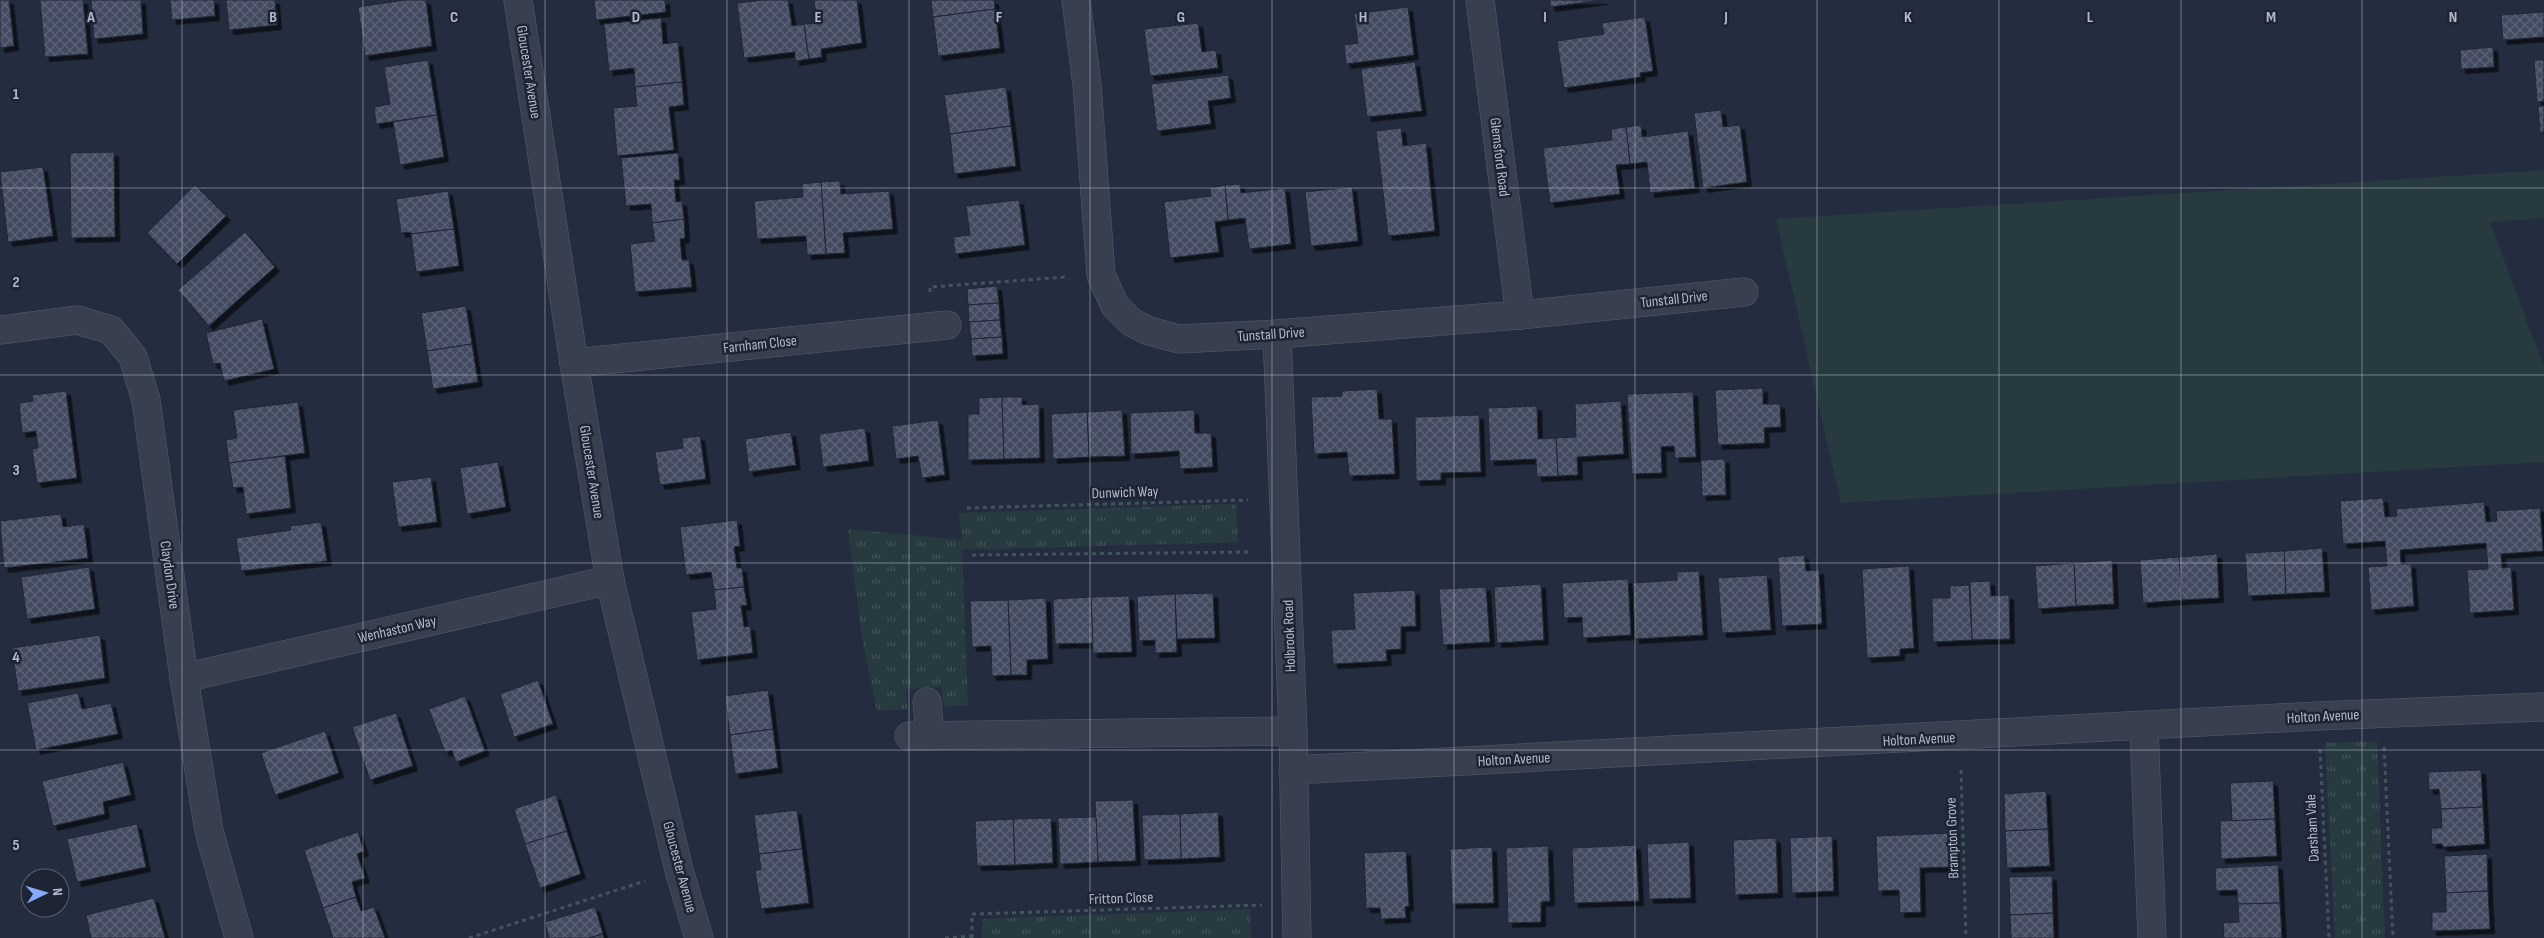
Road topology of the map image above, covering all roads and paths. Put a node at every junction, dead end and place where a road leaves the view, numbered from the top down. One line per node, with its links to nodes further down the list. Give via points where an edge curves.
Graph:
1 (518, 0): 10 (street, Gloucester Avenue)
2 (1076, 0): 4 (street, Tunstall Drive, via 1087,86)
3 (1480, 0): 6 (street, Glemsford Road)
4 (1101, 275): 7 (path, via 930,287); 9 (street, Tunstall Drive, via 1115,306 1131,322 1149,331 1179,339)
5 (1744, 292): 6 (street, Tunstall Drive)
6 (1520, 315): 9 (street, Tunstall Drive)
7 (939, 326): 10 (street, Farnham Close)
8 (0, 330): 16 (street, Claydon Drive, via 77,320 110,330 133,357 146,400)
9 (1277, 334): 11 (street, Holbrook Road)
10 (574, 363): 15 (street, Gloucester Avenue)
11 (1284, 499): 12 (path, Dunwich Way); 13 (street, Holbrook Road)
12 (967, 508)
13 (1286, 551): 14 (path); 22 (street, Holbrook Road)
14 (972, 555)
15 (610, 580): 16 (street, Wenhaston Way); 25 (street, Gloucester Avenue)
16 (184, 678): 28 (street, Claydon Drive, via 209,831)
17 (927, 702): 22 (street, via 919,736)
18 (2544, 707): 19 (street, Holton Avenue)
19 (2383, 714): 20 (street, Holton Avenue); 36 (path)
20 (2318, 716): 21 (street, Holton Avenue); 35 (path, Darsham Vale)
21 (2144, 727): 23 (street, Holton Avenue); 34 (street)
22 (1293, 731): 24 (street, Holbrook Road)
23 (1960, 736): 24 (street, Holton Avenue); 33 (path, Brampton Grove)
24 (1293, 770): 26 (street, Holbrook Road)
25 (679, 870): 29 (path); 30 (street, Gloucester Avenue)
26 (1296, 904): 27 (path, Fritton Close, via 972,914); 32 (street, Holbrook Road)
27 (972, 937): 31 (path)
28 (239, 938)
29 (469, 938)
30 (700, 938)
31 (945, 938)
32 (1297, 938)
33 (1966, 938)
34 (2152, 938)
35 (2329, 938)
36 (2393, 938)

